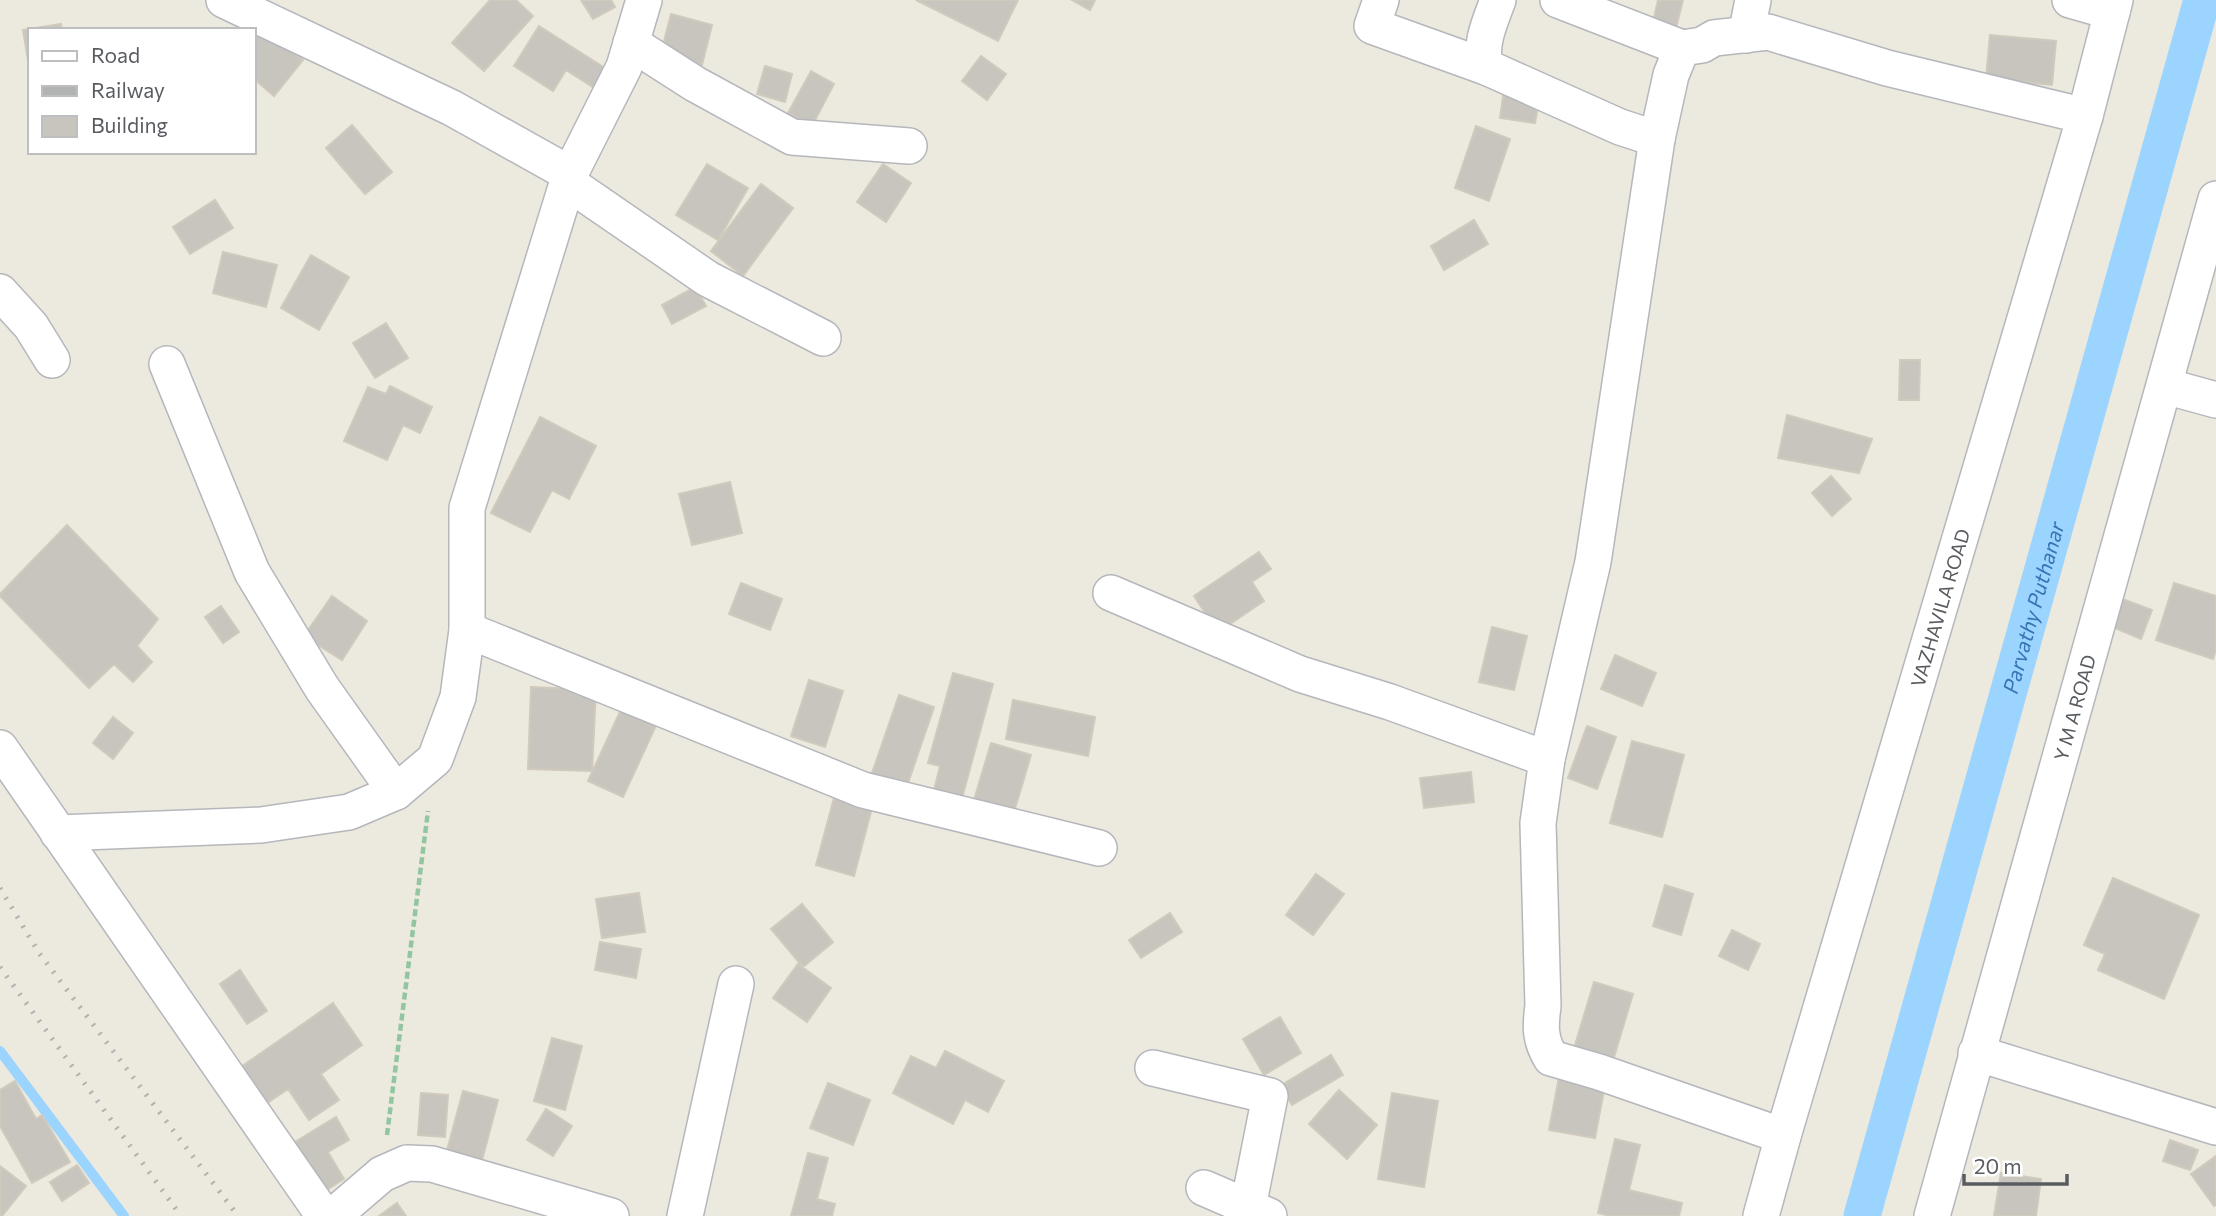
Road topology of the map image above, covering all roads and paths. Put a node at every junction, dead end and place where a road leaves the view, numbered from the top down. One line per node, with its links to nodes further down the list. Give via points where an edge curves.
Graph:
1 (224, 0): 16 (street, via 452,108)
2 (644, 0): 10 (street)
3 (1381, 0): 12 (street, via 1371,26)
4 (1498, 0): 12 (street, via 1486,36)
5 (1558, 0): 11 (street)
6 (1754, 0): 9 (street)
7 (2070, 0): 8 (street)
8 (2113, 6): 13 (street, VAZHAVILA ROAD)
9 (1746, 35): 11 (street); 13 (street, via 1768,32 1887,68)
10 (631, 43): 15 (street, via 792,137); 16 (street, via 624,67)
11 (1682, 48): 14 (street)
12 (1486, 67): 14 (street)
13 (2085, 116): 36 (street, VAZHAVILA ROAD)
14 (1657, 139): 28 (street, via 1593,562)
15 (909, 146)
16 (568, 178): 19 (street, via 708,279); 25 (street, via 467,508)
17 (2216, 199): 22 (street, Y M A ROAD)
18 (0, 292): 20 (street, via 31,326)
19 (823, 338)
20 (52, 360)
21 (167, 364): 29 (street, via 252,572 322,688)
22 (2165, 386): 23 (street); 33 (street, Y M A ROAD)
23 (2216, 400)
24 (1111, 593): 28 (street, via 1300,674)
25 (467, 630): 27 (street, via 458,698); 31 (street, via 863,790)
26 (0, 748): 30 (street)
27 (435, 759): 29 (street); 37 (path)
28 (1547, 759): 36 (street, via 1538,823 1540,1029 1551,1058)
29 (396, 792): 30 (street, via 349,812 261,825)
30 (58, 832): 40 (street)
31 (1099, 848)
32 (736, 984): 43 (street)
33 (1976, 1053): 35 (street); 45 (street, Y M A ROAD)
34 (1153, 1068): 39 (street, via 1270,1096)
35 (2216, 1128)
36 (1783, 1136): 44 (street, VAZHAVILA ROAD)
37 (382, 1174): 41 (street); 42 (street, via 407,1163 432,1164)
38 (1204, 1188): 39 (street)
39 (1259, 1212)
40 (324, 1216)
41 (333, 1216)
42 (611, 1216)
43 (685, 1216)
44 (1761, 1216)
45 (1932, 1216)

